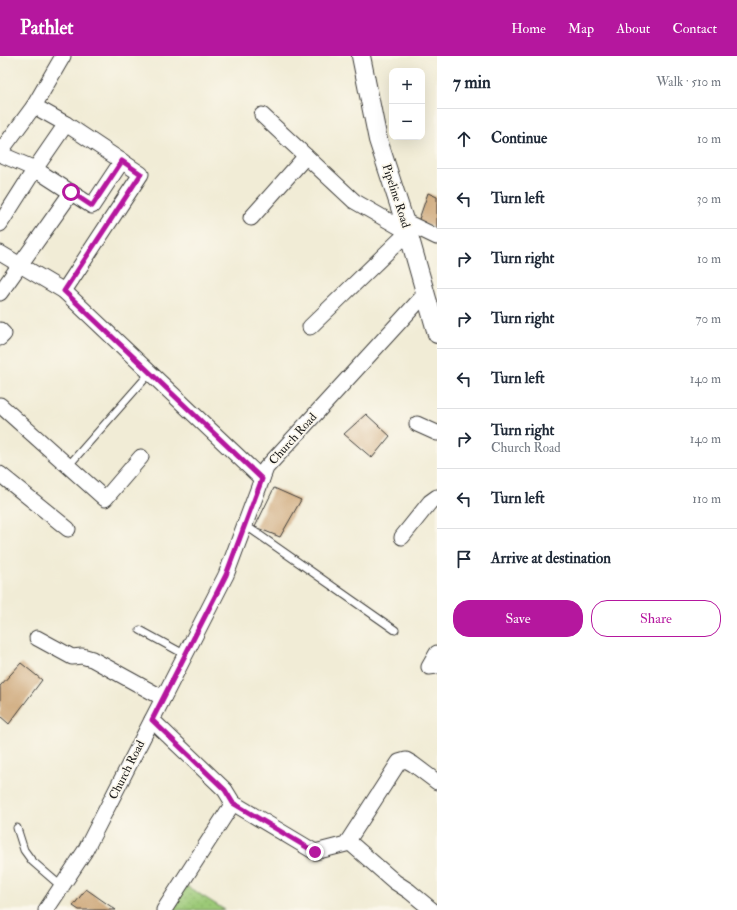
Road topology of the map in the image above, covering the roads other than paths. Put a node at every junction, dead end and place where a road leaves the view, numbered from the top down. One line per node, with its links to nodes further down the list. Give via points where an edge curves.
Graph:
1 (63, 56): 3 (street)
2 (362, 56): 13 (street, Pipeline Road, via 378,140)
3 (34, 106): 5 (street); 6 (street)
4 (262, 115): 7 (street)
5 (66, 124): 8 (street); 9 (street)
6 (0, 153): 9 (street)
7 (306, 156): 11 (street); 13 (street, via 354,201)
8 (122, 161): 10 (street, via 92,206); 17 (street, via 141,174)
9 (35, 169): 10 (street); 12 (street)
10 (71, 192): 16 (street)
11 (251, 218)
12 (0, 224)
13 (406, 227): 14 (street); 19 (street, Pipeline Road); 20 (street)
14 (437, 237)
15 (0, 252): 16 (street)
16 (20, 265): 17 (street); 18 (street)
17 (64, 291): 24 (street)
18 (0, 292)
19 (426, 293): 22 (street, Pipeline Road); 31 (street, Church Road, via 266,468)
20 (310, 327)
21 (0, 330): 23 (street, via 4,334)
22 (437, 334)
23 (0, 338)
24 (150, 373): 29 (lane); 31 (street)
25 (0, 405): 29 (street)
26 (417, 424): 27 (street)
27 (437, 433)
28 (141, 457): 29 (street, via 105,499)
29 (68, 466)
30 (0, 474): 34 (street)
31 (262, 479): 33 (street, Church Road)
32 (437, 497): 35 (street)
33 (245, 525): 37 (lane); 40 (street, Church Road, via 226,575)
34 (68, 529)
35 (402, 537)
36 (140, 630): 40 (lane)
37 (395, 630)
38 (37, 638): 42 (street, via 72,657 92,659)
39 (437, 653): 41 (street, via 429,667)
40 (184, 654): 42 (street, Church Road)
41 (437, 666)
42 (163, 698): 43 (street, Church Road)
43 (152, 720): 45 (street, via 225,790); 48 (street, Church Road, via 85,851)
44 (437, 782): 47 (street, via 406,760 399,762)
45 (233, 803): 47 (street, via 315,852 346,844); 50 (street)
46 (17, 828): 48 (lane, via 24,850 32,861)
47 (348, 841): 51 (street)
48 (62, 887): 49 (street, Church Road)
49 (46, 910)
50 (164, 910)
51 (432, 910)

